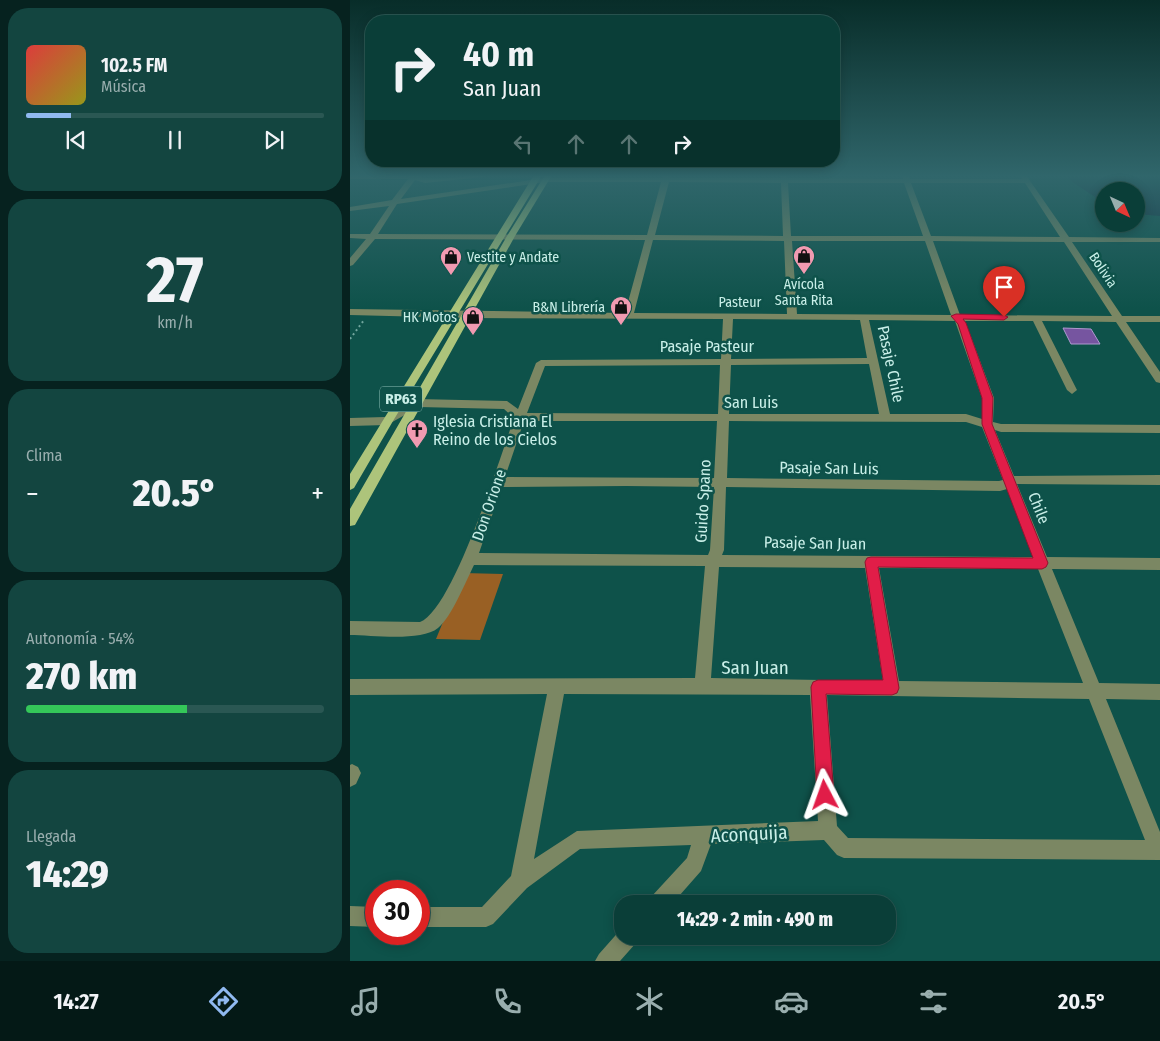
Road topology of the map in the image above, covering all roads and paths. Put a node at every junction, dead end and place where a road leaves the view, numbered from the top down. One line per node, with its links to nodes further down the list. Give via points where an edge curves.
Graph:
1 (383, 220): 9 (street)
2 (512, 220): 10 (main road, RP63)
3 (519, 220): 11 (main road, RP63)
4 (654, 220): 12 (street)
5 (787, 220): 13 (street)
6 (920, 220): 14 (street, Chile)
7 (1053, 220): 15 (street, Bolivia)
8 (350, 236): 9 (street)
9 (373, 236): 10 (street); 17 (street)
10 (501, 236): 11 (street); 20 (main road, RP63)
11 (511, 236): 12 (street); 22 (main road, RP63)
12 (649, 236): 13 (street); 21 (street)
13 (788, 237): 14 (street); 24 (street)
14 (926, 237): 15 (street); 25 (street, Chile)
15 (1066, 239): 16 (street); 28 (street, Bolivia)
16 (1160, 240)
17 (350, 263)
18 (350, 312): 19 (street, Pasteur)
19 (370, 312): 20 (street, Pasteur); 30 (path)
20 (453, 314): 22 (street, Pasteur); 41 (main road, RP63)
21 (630, 314): 22 (street, Pasteur); 23 (street, Pasteur)
22 (468, 315): 36 (main road, RP63)
23 (728, 316): 24 (street, Pasteur); 33 (street, Guido Spano)
24 (792, 316): 26 (street, Pasteur)
25 (956, 316): 26 (street, Pasteur); 27 (street, Pasteur); 42 (street, Chile, via 962,323 988,398)
26 (864, 317): 31 (street, Pasaje Chile)
27 (1036, 318): 28 (street, Pasteur); 35 (street)
28 (1119, 319): 29 (street, Pasteur); 34 (street, Bolivia)
29 (1160, 319)
30 (350, 339)
31 (872, 361): 33 (street, Pasaje Pasteur); 38 (street, Pasaje Chile)
32 (541, 363): 33 (street, Pasaje Pasteur); 37 (street, Don Orione)
33 (727, 363): 39 (street, Guido Spano)
34 (1159, 376)
35 (1072, 390)
36 (417, 403): 37 (street, San Luis, via 507,405); 41 (street); 49 (main road, RP63)
37 (520, 416): 39 (street, San Luis); 45 (street, Don Orione)
38 (885, 418): 39 (street, San Luis); 42 (street, San Luis, via 966,418)
39 (723, 419): 46 (street, Guido Spano)
40 (350, 422): 41 (street)
41 (387, 422): 48 (main road, RP63)
42 (987, 424): 43 (street, San Luis, via 1001,428); 47 (street, Chile)
43 (1160, 429)
44 (1160, 480): 47 (street, Pasaje San Luis, via 1018,479)
45 (497, 482): 46 (street, Pasaje San Luis); 50 (street, Don Orione)
46 (720, 483): 47 (street, Pasaje San Luis, via 1000,486); 51 (street, Guido Spano, via 717,550)
47 (1010, 483): 53 (street, Chile)
48 (350, 485)
49 (350, 521)
50 (470, 559): 51 (street, Pasaje San Juan); 55 (street, Don Orione, via 439,617 431,625 420,629)
51 (713, 560): 52 (street, Pasaje San Juan); 57 (street, Guido Spano)
52 (871, 562): 53 (street, Pasaje San Juan); 60 (street)
53 (1042, 563): 54 (street, Pasaje San Juan); 61 (street, Chile)
54 (1160, 564)
55 (350, 628)
56 (557, 686): 57 (street, San Juan); 58 (street, San Juan); 66 (street)
57 (702, 686): 59 (street, San Juan)
58 (350, 687)
59 (818, 687): 60 (street, San Juan); 63 (street)
60 (892, 688): 61 (street, San Juan)
61 (1093, 692): 62 (street, San Juan); 65 (street, Chile)
62 (1160, 692)
63 (828, 830): 64 (street, Aconquija); 65 (street, via 844,848)
64 (704, 836): 66 (street, Aconquija, via 577,840); 67 (street, via 694,864)
65 (1159, 850)
66 (520, 880): 70 (street, Aconquija, via 486,917)
67 (666, 895)
68 (350, 916): 69 (street)
69 (365, 916)
70 (430, 917)
71 (620, 945): 72 (street)
72 (606, 961)

